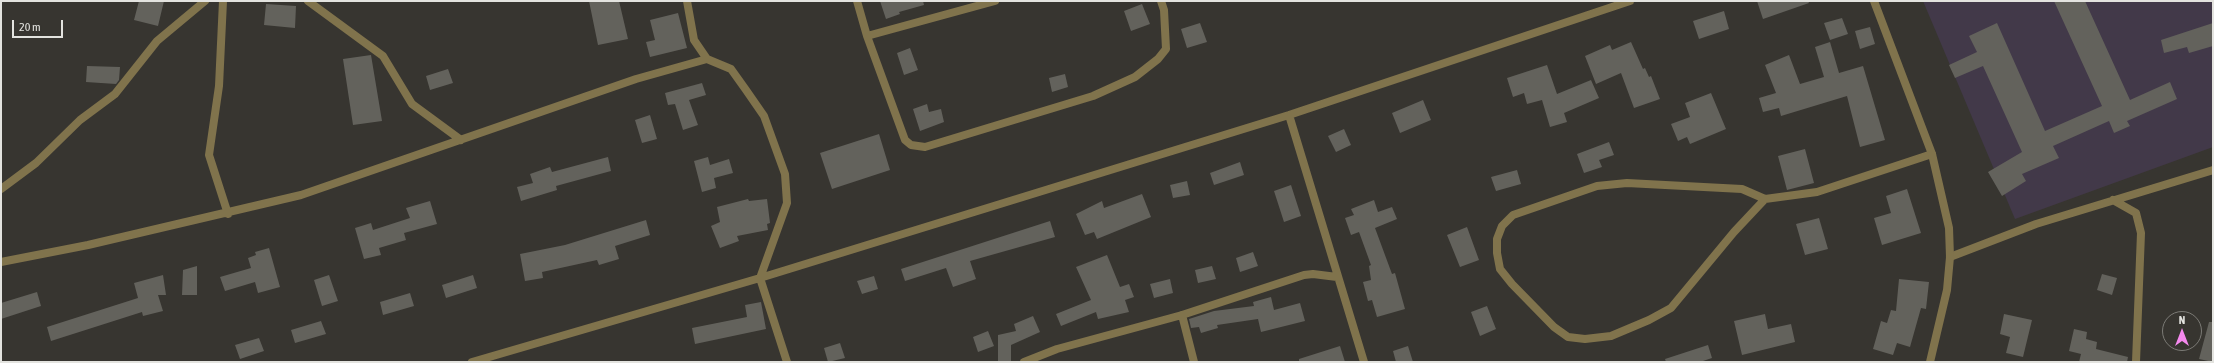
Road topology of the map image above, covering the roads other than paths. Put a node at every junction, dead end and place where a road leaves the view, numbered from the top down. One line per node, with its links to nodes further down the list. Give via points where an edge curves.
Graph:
1 (205, 1): 16 (street, via 157,41 115,94 80,120 36,163)
2 (223, 1): 19 (street, via 219,86 209,155)
3 (308, 1): 13 (street, via 383,56 412,104)
4 (687, 1): 11 (street, via 694,40)
5 (857, 1): 10 (street)
6 (995, 1): 10 (street)
7 (1161, 1): 10 (street, via 1164,10 1166,49 1158,59 1135,77 1093,96 925,147 911,145 905,140)
8 (1630, 1): 12 (street)
9 (1874, 1): 14 (street)
10 (867, 36)
11 (707, 59): 13 (street, via 636,79); 22 (street, via 731,69 764,116 785,174 787,203)
12 (1289, 115): 22 (street); 23 (street)
13 (461, 140): 19 (street, via 301,195)
14 (1932, 154): 17 (street, via 1817,192); 20 (street, via 1949,228)
15 (2213, 170): 18 (street)
16 (1, 189)
17 (1765, 199): 17 (street, via 1671,308 1611,336 1585,339 1568,337 1554,327 1500,269 1498,238 1502,226 1513,214 1597,186 1627,183 1742,189)
18 (2113, 200): 20 (street, via 2036,224); 31 (street, via 2136,213 2141,233)
19 (228, 214): 21 (street)
20 (1950, 257): 30 (street, via 1947,290)
21 (1, 262)
22 (760, 278): 25 (street); 26 (street)
23 (1337, 278): 24 (street, via 1304,275); 29 (street)
24 (1182, 315): 27 (street, via 1057,349); 28 (street)
25 (472, 362)
26 (787, 362)
27 (1024, 362)
28 (1194, 362)
29 (1364, 362)
30 (1930, 362)
31 (2136, 362)

